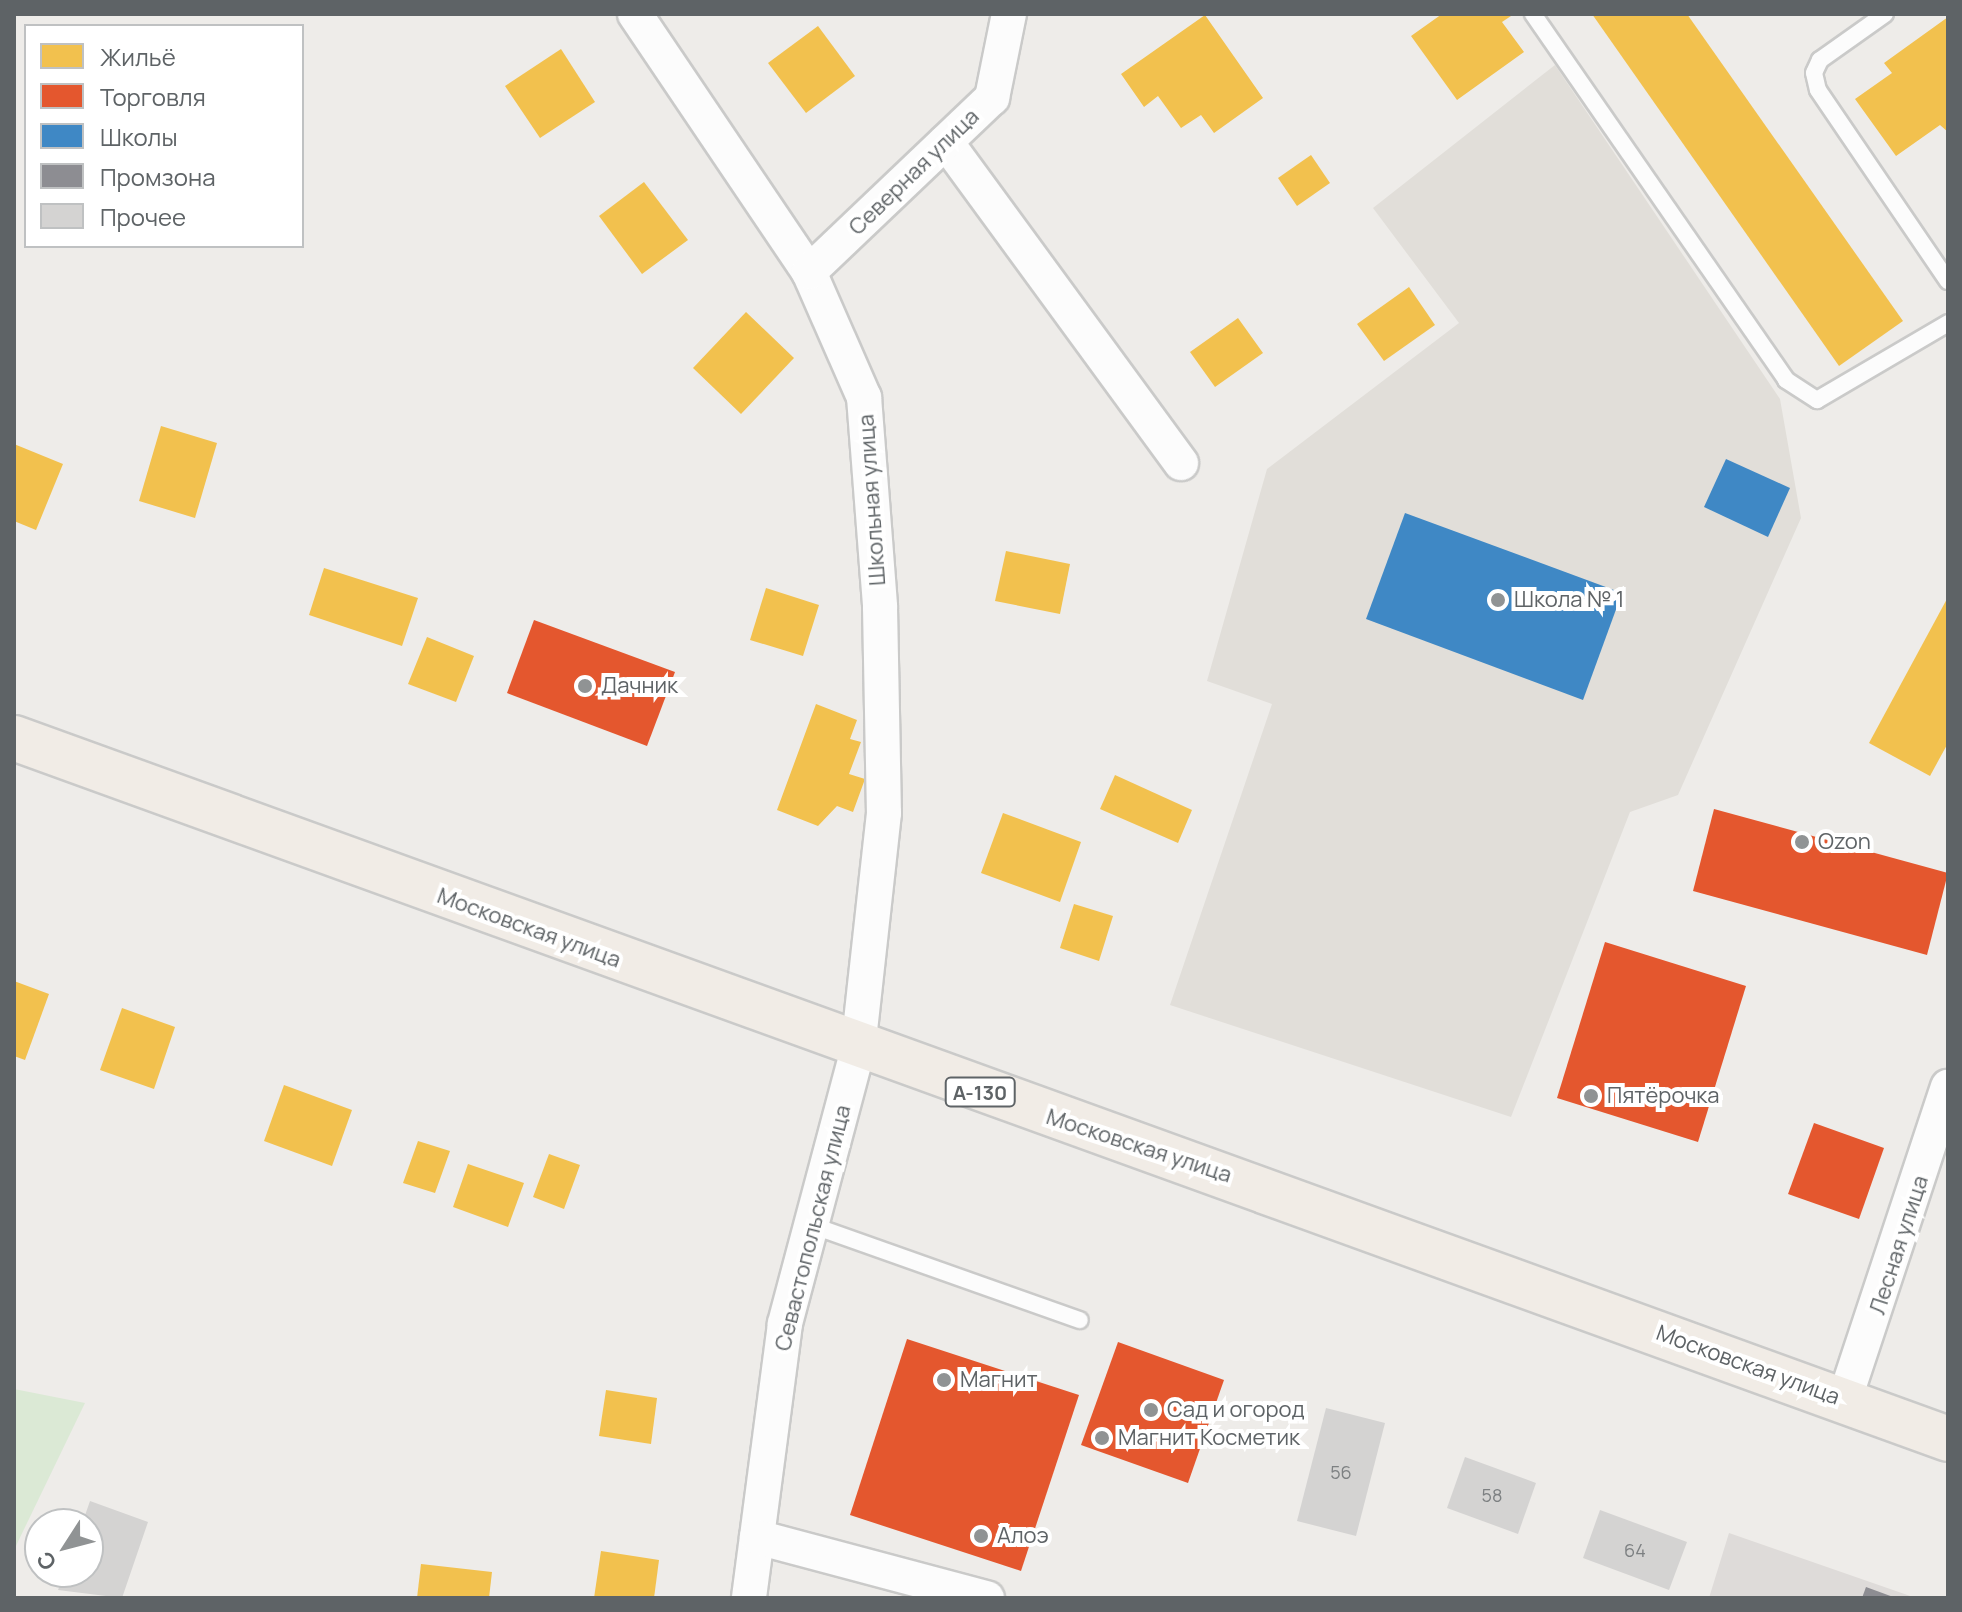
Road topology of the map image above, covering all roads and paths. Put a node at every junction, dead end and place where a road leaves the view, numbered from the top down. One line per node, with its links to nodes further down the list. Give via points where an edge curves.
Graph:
1 (635, 14): 6 (street, Школьная улица)
2 (1009, 14): 5 (street, Северная улица, via 992,98)
3 (1533, 14): 8 (lane, via 1786,380 1817,400)
4 (1885, 14): 7 (lane, via 1820,60 1814,73 1818,90)
5 (946, 142): 6 (street, Северная улица); 9 (street)
6 (809, 272): 11 (street, Школьная улица, via 864,397 880,607 884,813)
7 (1948, 281)
8 (1948, 323)
9 (1181, 463)
10 (14, 738): 11 (highway, Московская улица / А-130)
11 (858, 1049): 13 (street, Севастопольская улица); 15 (highway, Московская улица / А-130, via 1280,1192)
12 (1948, 1087): 15 (street, Лесная улица)
13 (811, 1225): 14 (lane); 17 (street, Севастопольская улица, via 785,1324)
14 (1080, 1320)
15 (1844, 1401): 16 (highway, Московская улица / А-130)
16 (1948, 1439)
17 (757, 1537): 18 (street, Севастопольская улица); 19 (street)
18 (749, 1598)
19 (987, 1598)

